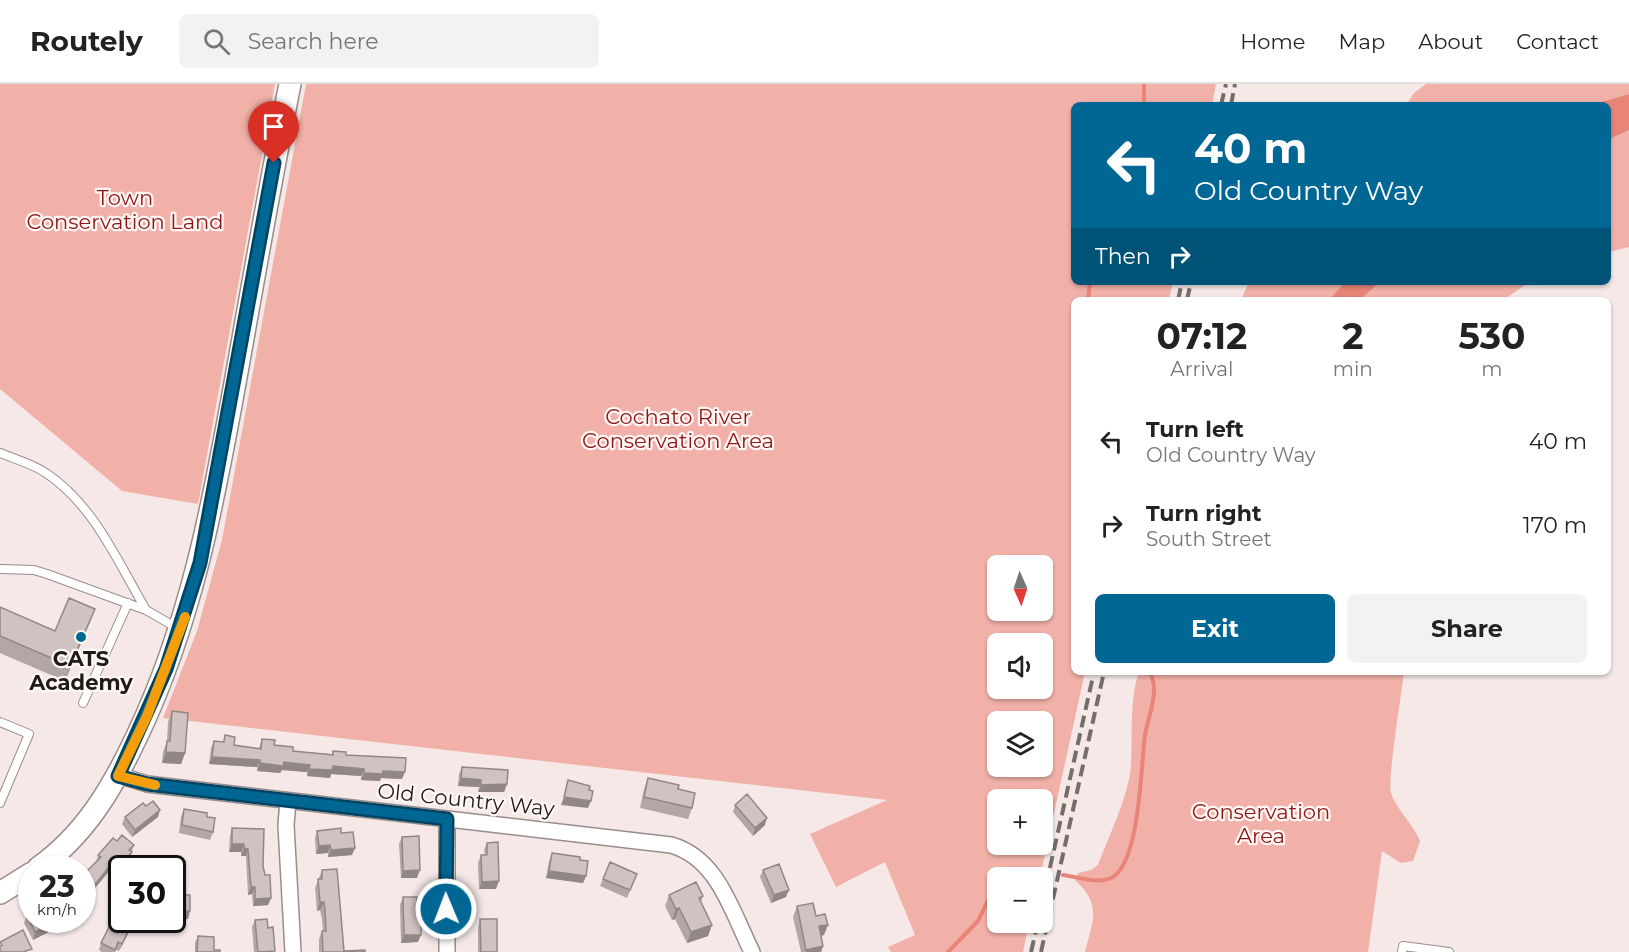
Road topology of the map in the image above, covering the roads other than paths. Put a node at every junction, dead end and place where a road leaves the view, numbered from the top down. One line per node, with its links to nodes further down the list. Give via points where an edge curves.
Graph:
1 (290, 84): 6 (main road, via 213,505)
2 (0, 453): 5 (lane, via 45,472 78,503 103,536)
3 (0, 569): 4 (lane, via 34,570)
4 (128, 603): 5 (lane); 7 (lane)
5 (146, 610): 6 (lane)
6 (180, 629): 9 (main road, via 147,716)
7 (83, 703)
8 (0, 722): 11 (lane, via 29,734)
9 (118, 776): 10 (street, Old Country Way, via 147,784); 13 (main road, via 79,832)
10 (288, 801): 12 (street, Old Country Way); 16 (street)
11 (0, 803)
12 (447, 819): 17 (street); 18 (street, Old Country Way, via 661,843 689,851 713,873)
13 (53, 855)
14 (18, 882): 15 (main road)
15 (0, 893)
16 (293, 952)
17 (447, 952)
18 (752, 952)
19 (1402, 952): 20 (lane, via 1403,946)
20 (1449, 952)

